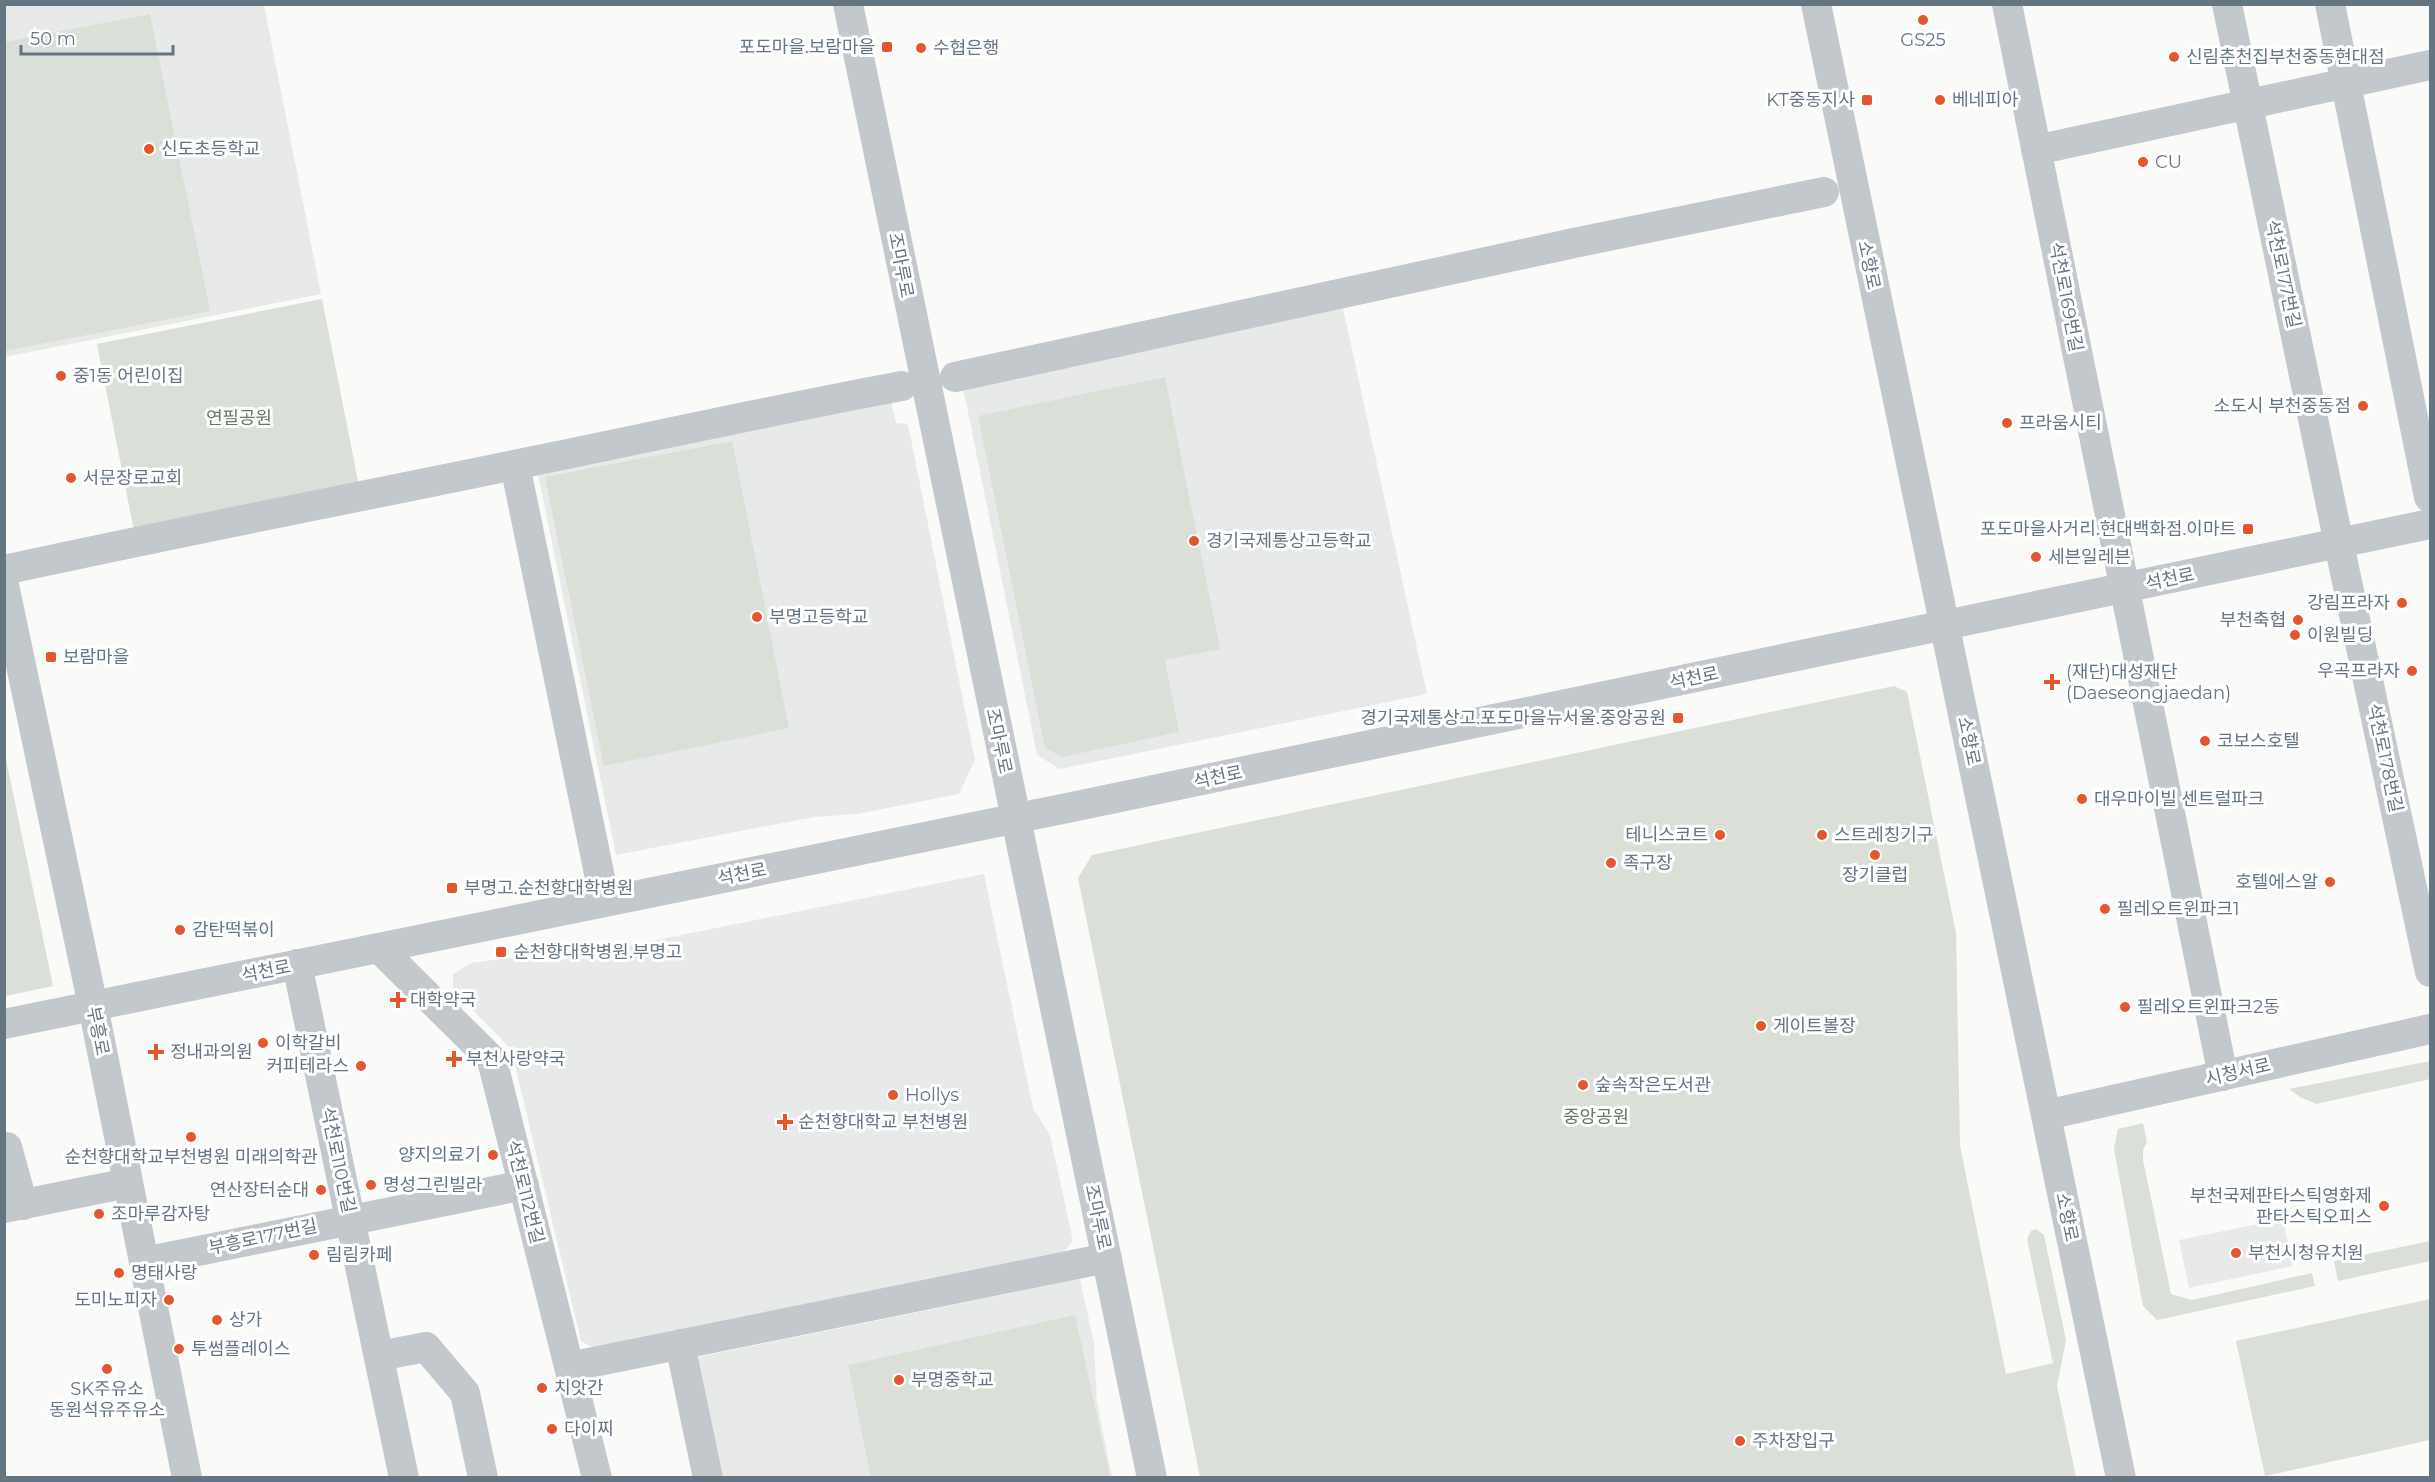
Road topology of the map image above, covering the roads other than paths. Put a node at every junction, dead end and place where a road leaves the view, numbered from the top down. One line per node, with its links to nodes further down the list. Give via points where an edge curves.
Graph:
1 (848, 4): 20 (street, 조마루로)
2 (1816, 4): 19 (street, 소향로)
3 (2007, 4): 9 (street, 석천로169번길)
4 (2227, 4): 8 (street, 석천로177번길)
5 (2330, 4): 7 (street)
6 (2430, 65): 7 (street)
7 (2346, 84): 8 (street); 14 (street)
8 (2248, 105): 9 (street); 15 (street, 석천로177번길)
9 (2036, 150): 18 (street, 석천로169번길)
10 (1824, 192): 11 (street)
11 (955, 376)
12 (902, 386): 13 (street)
13 (515, 465): 16 (street); 21 (street)
14 (2430, 511): 15 (street, 석천로)
15 (2339, 544): 18 (street, 석천로); 24 (street, 석천로178번길)
16 (4, 570)
17 (4, 585): 25 (street, 부흥로)
18 (2124, 589): 19 (street, 석천로); 28 (street, 석천로169번길)
19 (1945, 626): 20 (street, 석천로); 29 (street, 소향로)
20 (1014, 819): 21 (street, 석천로); 35 (street, 조마루로)
21 (605, 902): 22 (street, 석천로)
22 (379, 948): 23 (street, 석천로); 32 (street, 석천로112번길, via 492,1060)
23 (297, 964): 25 (street, 석천로); 34 (street, 석천로110번길)
24 (2430, 972)
25 (93, 1006): 26 (street, 석천로); 31 (street, 부흥로)
26 (4, 1024)
27 (2430, 1029): 28 (street, 시청서로)
28 (2223, 1076): 29 (street, 시청서로)
29 (2046, 1115): 46 (street, 소향로)
30 (4, 1147): 33 (street)
31 (128, 1183): 33 (street); 36 (street, 부흥로)
32 (524, 1185): 34 (street, 부흥로177번길); 39 (street, 석천로112번길)
33 (14, 1206)
34 (350, 1219): 36 (street, 부흥로177번길); 38 (street, 석천로110번길)
35 (1107, 1258): 37 (street); 45 (street, 조마루로)
36 (144, 1262): 40 (street, 부흥로)
37 (680, 1344): 39 (street); 44 (street)
38 (379, 1356): 41 (street, 석천로110번길); 42 (street, via 426,1347 465,1393)
39 (569, 1367): 43 (street, 석천로112번길)
40 (187, 1478)
41 (404, 1478)
42 (483, 1478)
43 (597, 1478)
44 (708, 1478)
45 (1152, 1478)
46 (2121, 1478)

